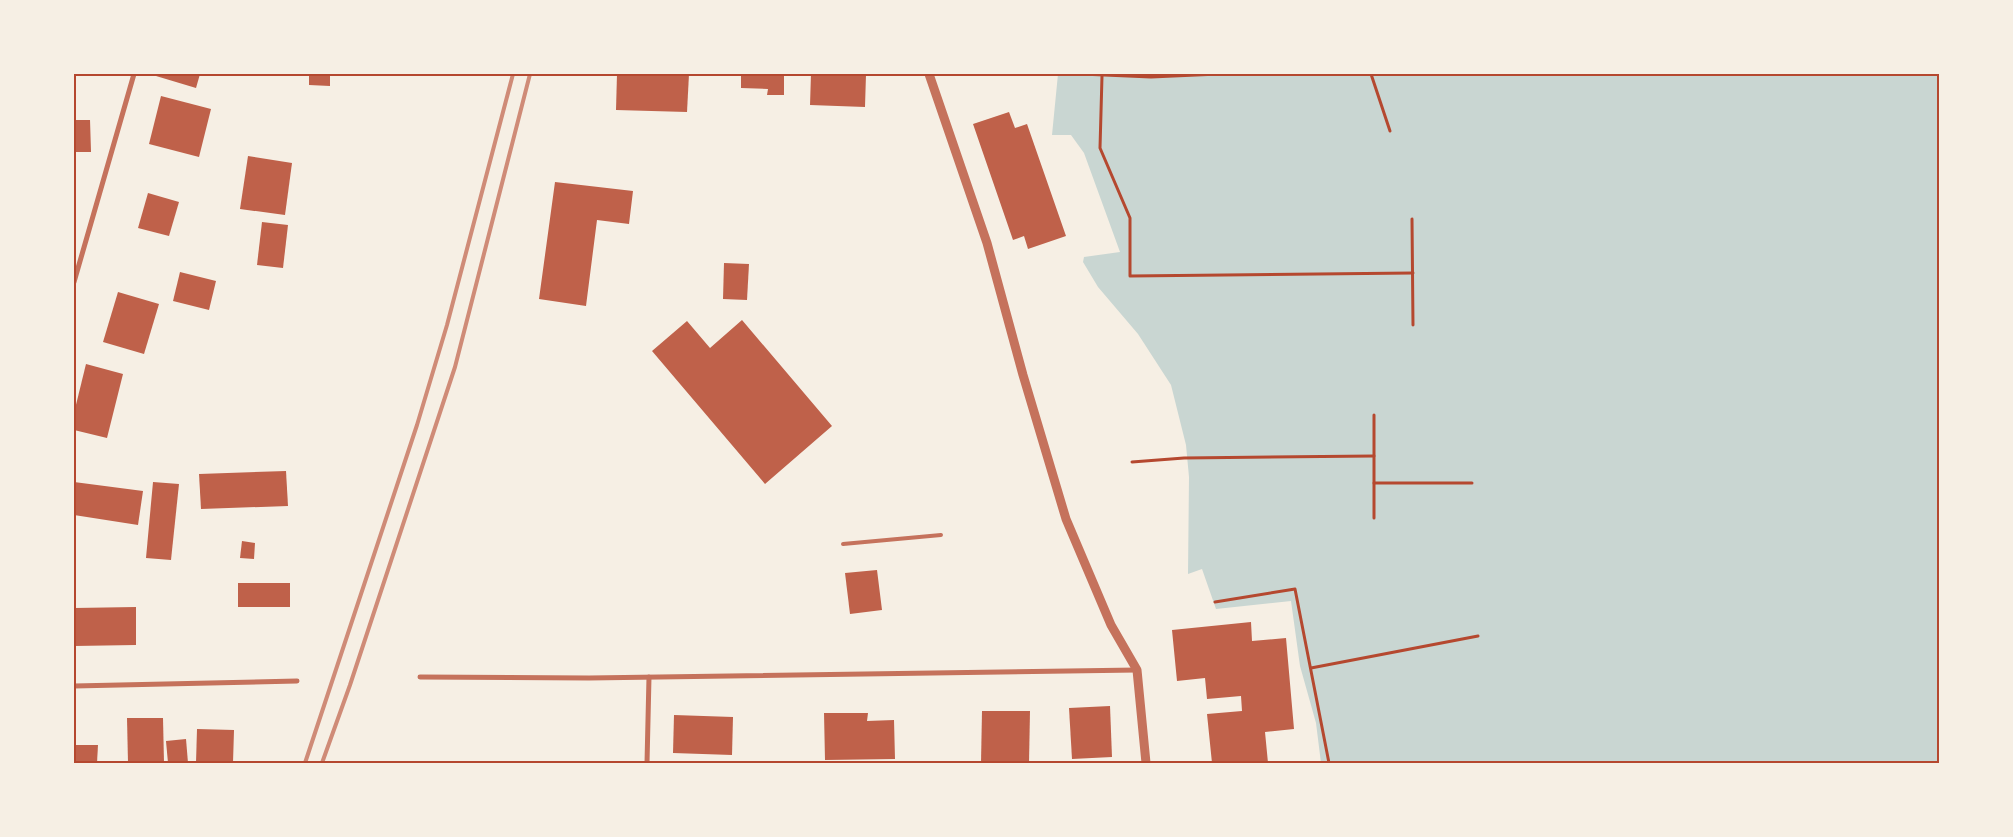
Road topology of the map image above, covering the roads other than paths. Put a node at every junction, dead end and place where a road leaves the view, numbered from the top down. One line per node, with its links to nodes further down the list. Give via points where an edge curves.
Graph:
1 (134, 74): 3 (street)
2 (929, 74): 6 (street, via 987,243 1066,518 1111,624)
3 (74, 282)
4 (941, 535): 5 (lane)
5 (843, 544)
6 (1137, 670): 8 (street); 12 (street)
7 (420, 678): 8 (street)
8 (649, 678): 11 (street)
9 (296, 681): 10 (street)
10 (74, 686)
11 (648, 763)
12 (1146, 763)

